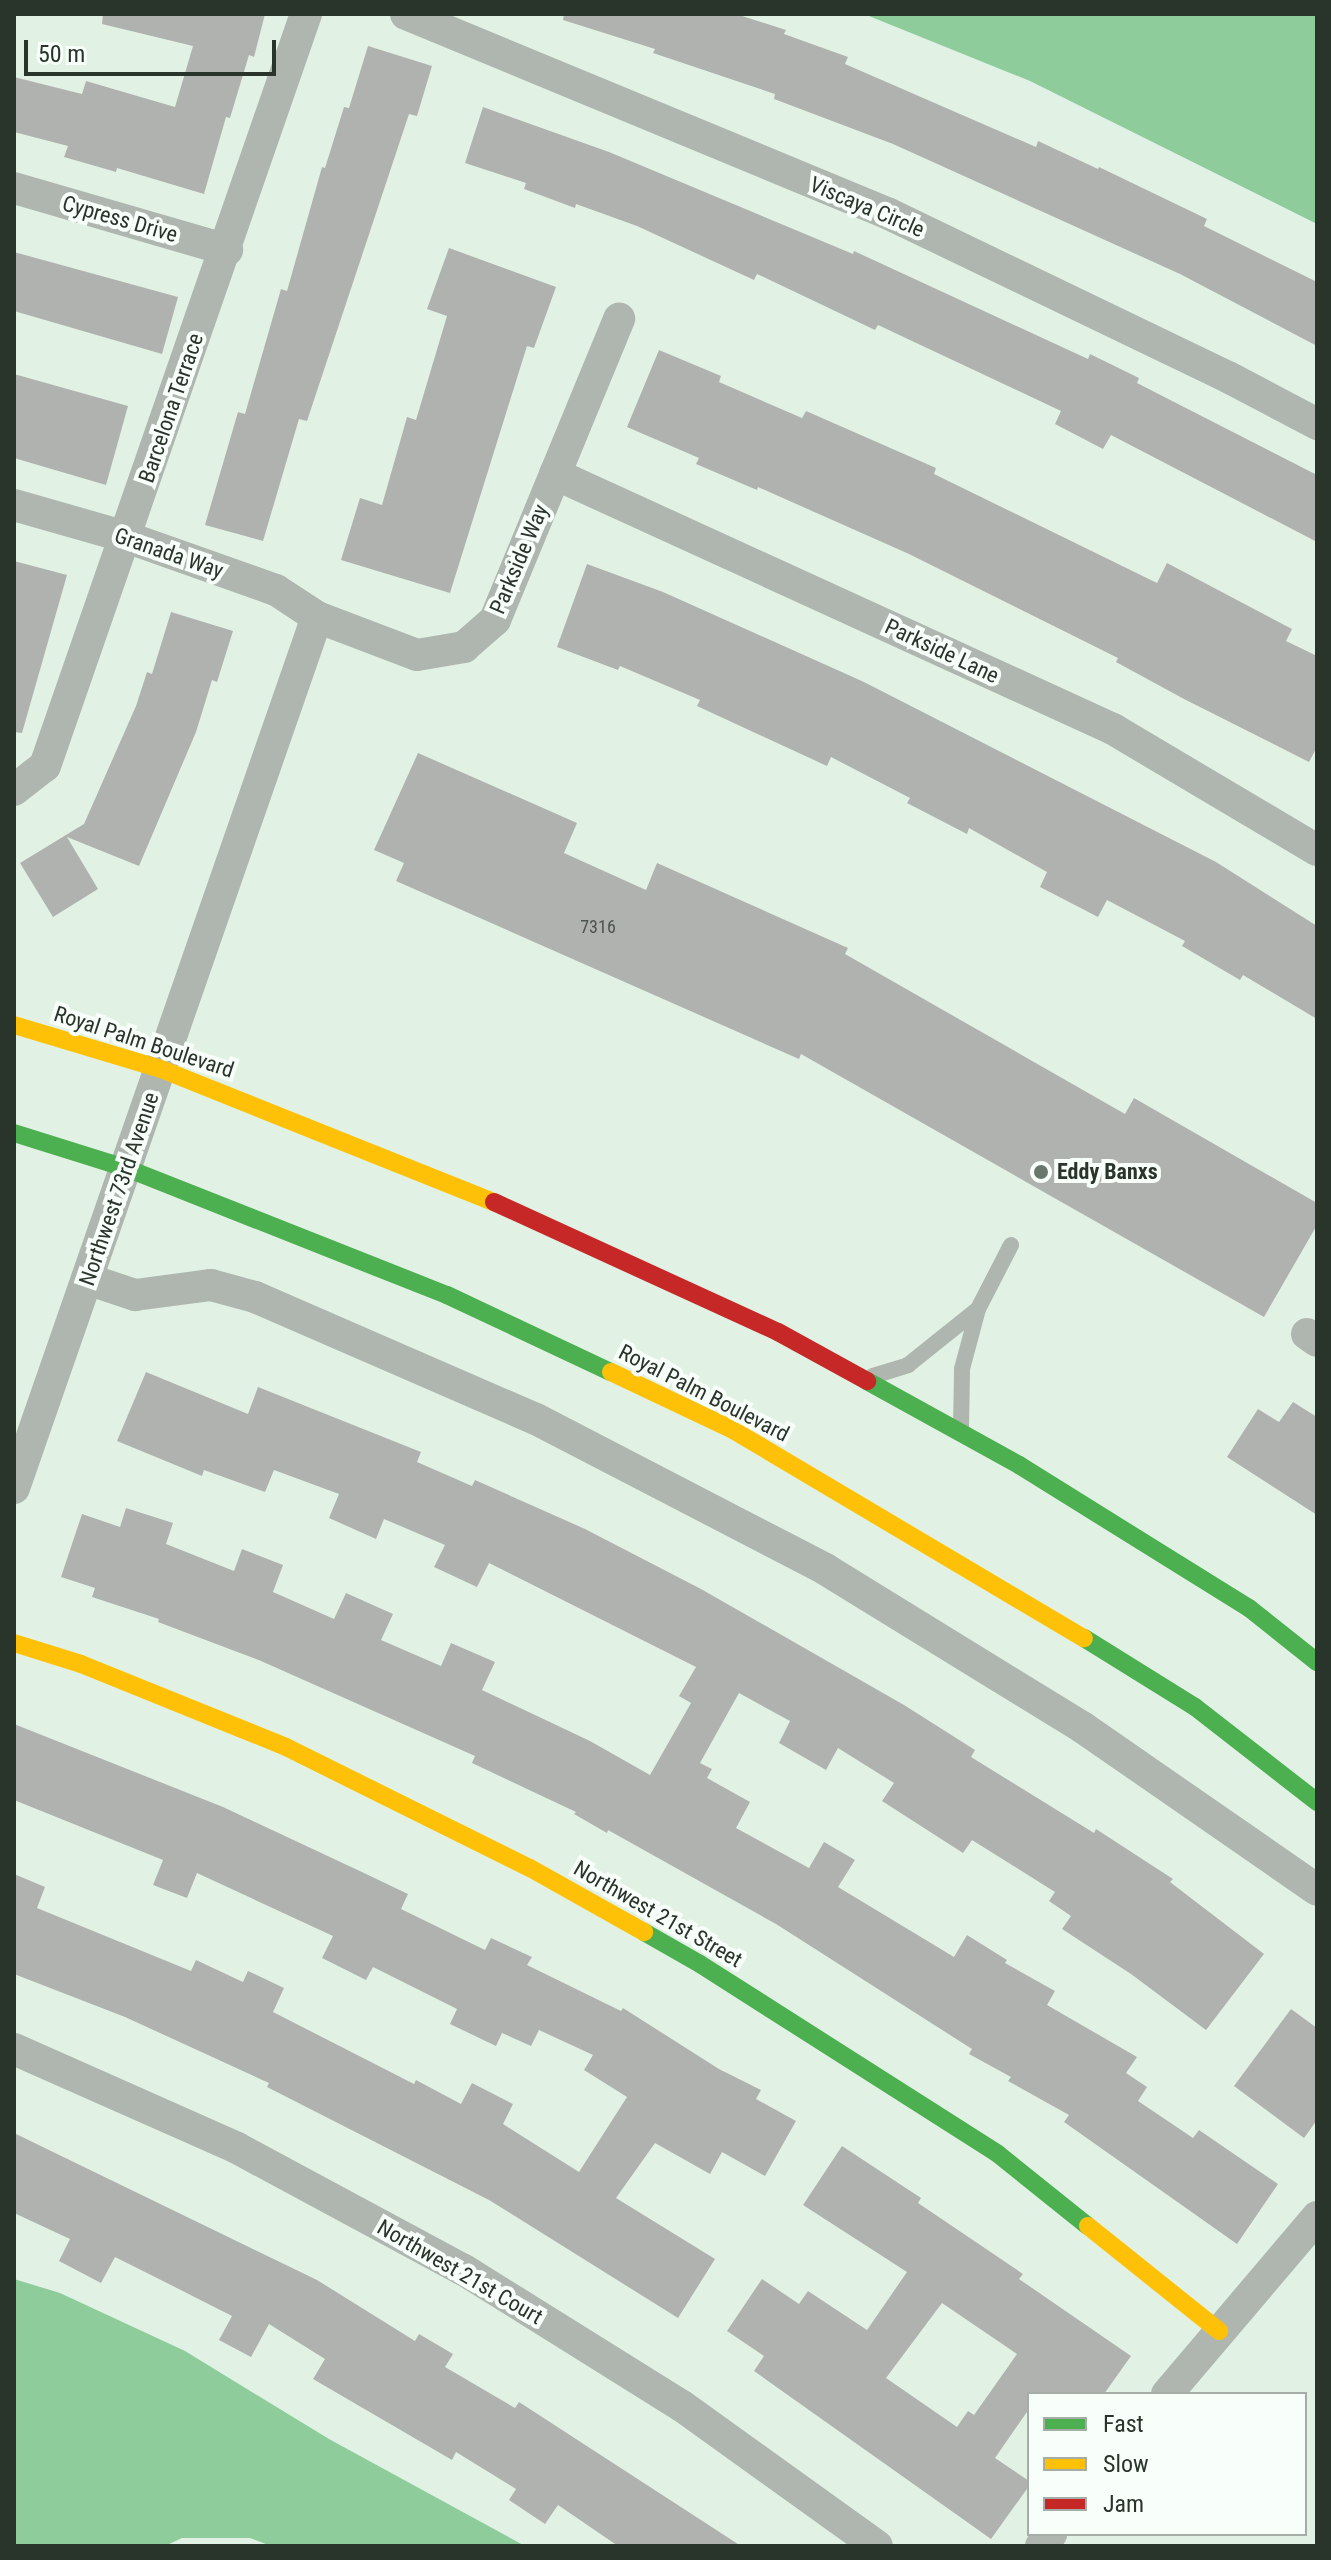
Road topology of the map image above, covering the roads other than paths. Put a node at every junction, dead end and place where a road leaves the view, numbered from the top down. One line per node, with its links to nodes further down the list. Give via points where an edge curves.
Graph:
1 (306, 14): 4 (street, Barcelona Terrace)
2 (406, 14): 6 (street, Viscaya Circle, via 887,213)
3 (14, 188): 4 (street, Cypress Drive)
4 (227, 250): 9 (street, Barcelona Terrace)
5 (619, 319): 7 (street, Parkside Way)
6 (1317, 424)
7 (555, 474): 10 (street, Parkside Way, via 495,620 464,647 417,655); 12 (street, Parkside Lane, via 1113,729)
8 (14, 505): 9 (street, Granada Way)
9 (126, 537): 10 (street, Granada Way, via 276,590); 11 (street, Barcelona Terrace, via 45,766)
10 (317, 617): 14 (street, Northwest 73rd Avenue)
11 (16, 790)
12 (1317, 850)
13 (14, 1025): 14 (main road, Royal Palm Boulevard)
14 (161, 1069): 16 (street, Northwest 73rd Avenue); 20 (main road, Royal Palm Boulevard, via 482,1197 778,1332)
15 (14, 1133): 16 (main road, Royal Palm Boulevard)
16 (126, 1168): 18 (street, Northwest 73rd Avenue); 25 (main road, Royal Palm Boulevard, via 447,1295 733,1430 1195,1707)
17 (1011, 1245): 19 (lane)
18 (87, 1279): 22 (street, Northwest 73rd Avenue); 26 (street, via 135,1295 211,1285 255,1297 536,1419 839,1577 1082,1727)
19 (978, 1309): 20 (lane, via 908,1365); 21 (lane, via 962,1369)
20 (864, 1379): 21 (main road, Royal Palm Boulevard)
21 (961, 1433): 24 (main road, Royal Palm Boulevard, via 1249,1608)
22 (14, 1488)
23 (14, 1643): 29 (main road, Northwest 21st Street, via 81,1664 286,1747 530,1868 700,1964 998,2154)
24 (1317, 1662)
25 (1317, 1802)
26 (1317, 1890)
27 (14, 2049): 31 (street, Northwest 21st Court, via 237,2148 464,2270 682,2406)
28 (1317, 2217): 29 (street)
29 (1219, 2331): 30 (street)
30 (1169, 2392)
31 (877, 2546)

